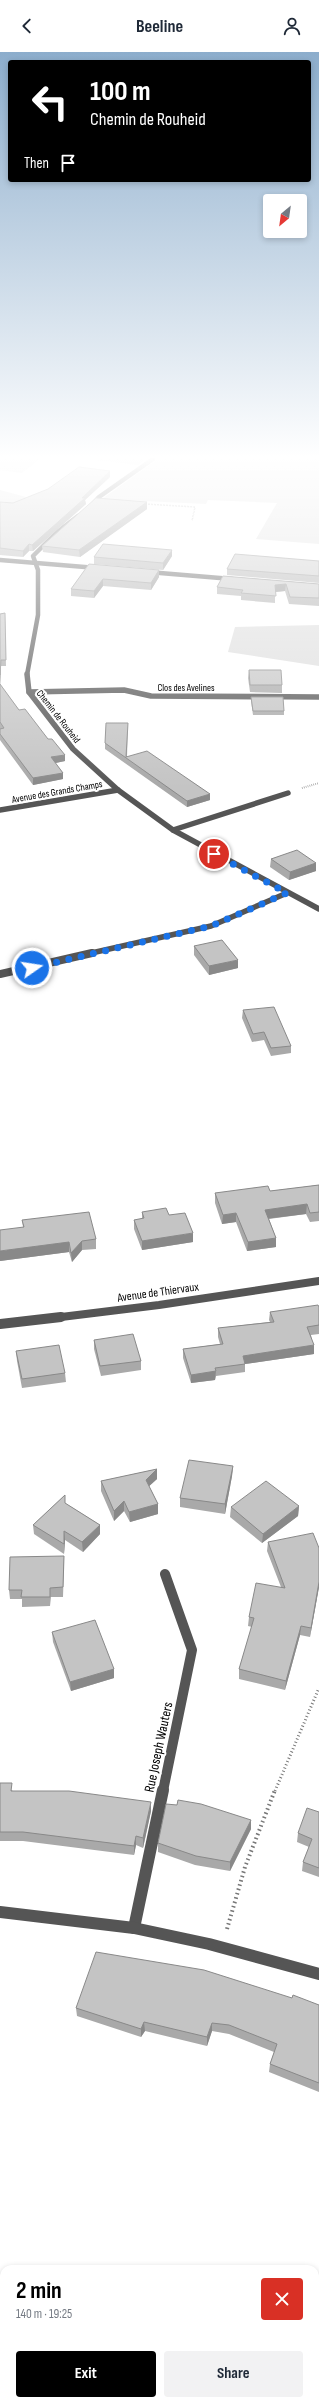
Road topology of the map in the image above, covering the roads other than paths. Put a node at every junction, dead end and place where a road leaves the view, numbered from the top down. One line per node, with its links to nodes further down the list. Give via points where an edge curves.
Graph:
1 (37, 569): 4 (street, Chemin de Rouheid, via 38,615 27,672)
2 (142, 572): 3 (street)
3 (235, 579)
4 (29, 692): 5 (street, Clos des Avelines, via 124,690 151,696); 6 (street, Chemin de Rouheid, via 73,749)
5 (319, 697)
6 (118, 790): 8 (street, Avenue des Grands Champs); 9 (street, Chemin de Rouheid)
7 (288, 793): 9 (street)
8 (0, 810)
9 (173, 830): 10 (street, Chemin de Rouheid)
10 (287, 893): 11 (street, Chemin de Rouheid); 12 (street, via 211,926)
11 (319, 909)
12 (0, 974)
13 (319, 1281): 14 (street, Avenue de Thiervaux, via 159,1305)
14 (0, 1324)
15 (165, 1574): 17 (street, Rue Joseph Wauters, via 192,1650)
16 (0, 1912): 17 (street)
17 (134, 1928): 18 (street, via 222,1947)
18 (319, 1974)

